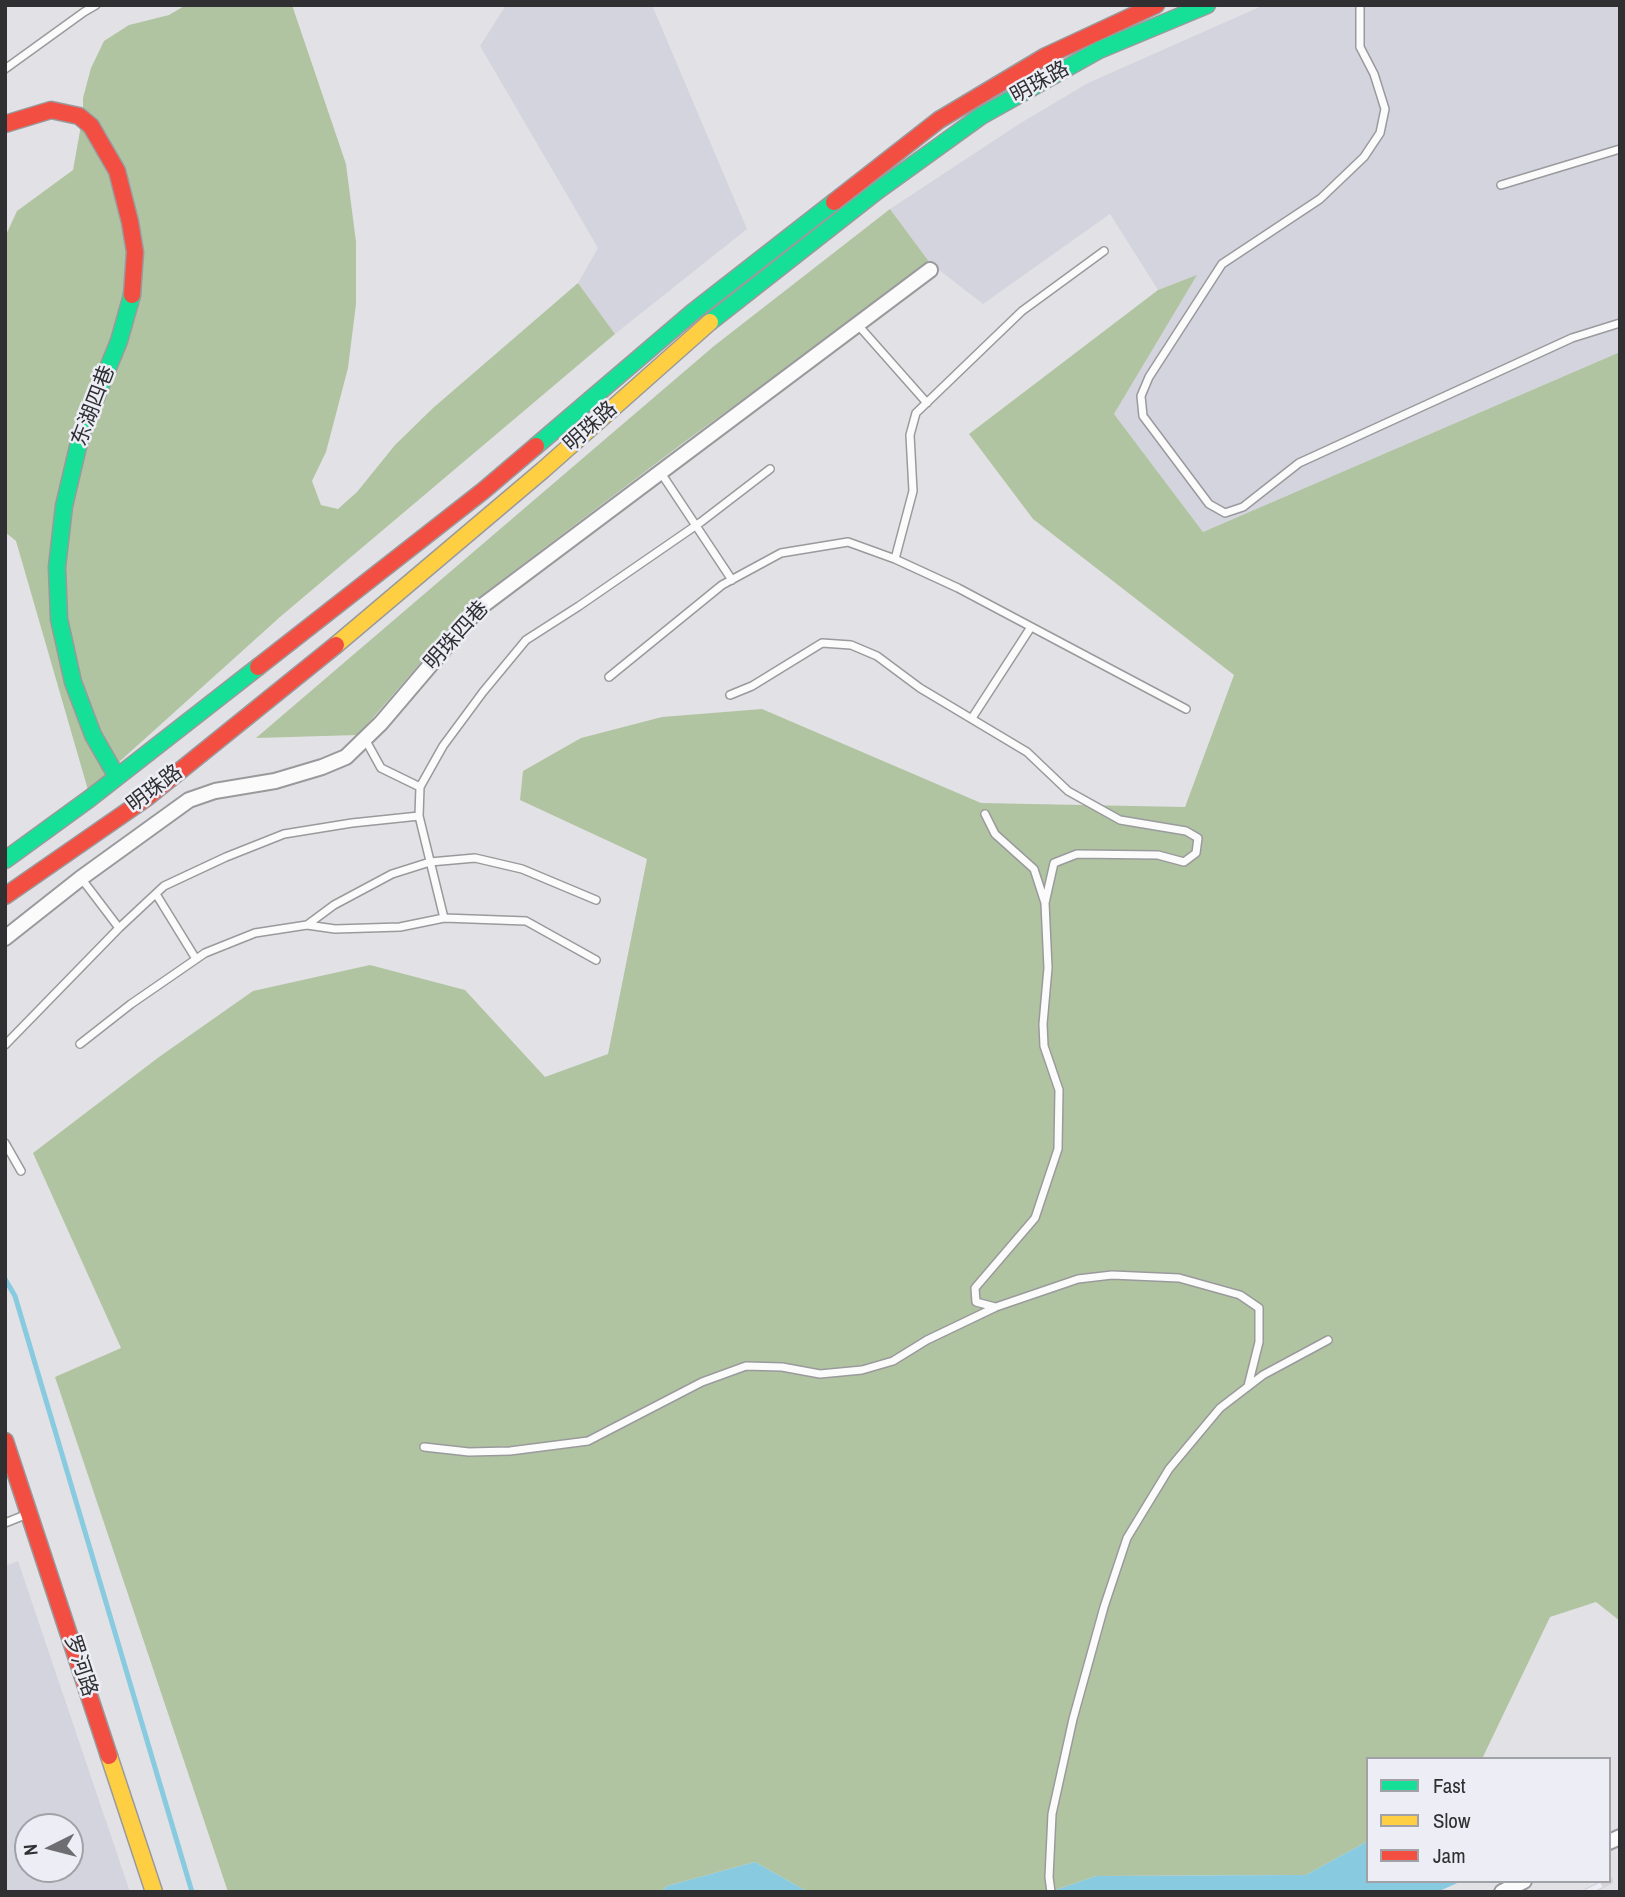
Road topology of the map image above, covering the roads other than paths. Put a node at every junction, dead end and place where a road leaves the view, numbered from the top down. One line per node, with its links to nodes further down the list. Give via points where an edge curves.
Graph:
1 (96, 5): 5 (lane)
2 (1156, 5): 25 (main road, 明珠路, via 1046,56 939,120 693,312 483,492)
3 (1207, 5): 33 (main road, 明珠路, via 1099,50 981,116 877,191 719,314 298,677 145,799)
4 (1360, 5): 11 (lane, via 1360,47 1385,109 1380,133 1364,157 1320,199 1222,264 1141,396 1143,416 1209,504 1225,513 1243,507 1299,463 1572,338)
5 (5, 69)
6 (5, 124): 25 (main road, 东湖四巷, via 51,110 79,116 91,126 117,171 130,222 135,252 133,290 119,341 81,434 64,506 57,567 59,619 73,682 93,735)
7 (1620, 149): 8 (lane)
8 (1501, 186)
9 (1104, 251): 13 (lane, via 1022,312)
10 (930, 270): 12 (street, 明珠四巷)
11 (1620, 323)
12 (858, 324): 13 (lane); 15 (street, 明珠四巷)
13 (927, 403): 17 (lane, via 916,413 910,435 913,491)
14 (770, 469): 16 (lane)
15 (660, 472): 16 (lane); 24 (street, 明珠四巷, via 478,609)
16 (696, 526): 18 (lane); 26 (lane, via 526,640 451,735)
17 (895, 559): 18 (lane, via 848,542 818,545 781,553); 19 (lane)
18 (732, 580): 20 (lane)
19 (1031, 627): 22 (lane); 23 (lane)
20 (609, 677)
21 (730, 695): 23 (lane, via 752,687 822,643 850,645 877,656)
22 (1186, 709)
23 (972, 718): 35 (lane, via 1027,752 1069,791 1119,820 1186,831 1198,838 1195,853 1184,862 1158,855 1077,854 1055,863)
24 (365, 738): 26 (lane, via 381,768); 31 (street, 明珠四巷, via 346,757 322,767 190,800)
25 (117, 777): 29 (main road, 明珠路)
26 (420, 787): 28 (lane)
27 (985, 814): 35 (lane, via 995,834 1034,869)
28 (419, 816): 30 (lane); 32 (lane, via 284,834 164,886)
29 (5, 860)
30 (430, 862): 34 (lane, via 475,858 498,863); 36 (lane); 37 (lane, via 392,874)
31 (81, 877): 38 (lane); 39 (street, 明珠四巷)
32 (156, 894): 38 (lane); 40 (lane)
33 (5, 896)
34 (596, 900)
35 (1045, 903): 46 (lane, via 1044,1046 1059,1090 1058,1149 1035,1218 975,1288 976,1302)
36 (444, 918): 37 (lane, via 400,927); 41 (lane, via 526,920)
37 (307, 925): 40 (lane, via 255,933)
38 (119, 928): 43 (lane)
39 (5, 938)
40 (196, 959): 42 (lane)
41 (596, 960)
42 (80, 1044)
43 (5, 1045)
44 (5, 1143): 45 (lane)
45 (21, 1171)
46 (996, 1307): 48 (lane, via 1078,1279 1112,1275 1179,1278 1240,1294 1259,1308 1259,1342); 50 (lane, via 893,1361 862,1370 820,1374 746,1366 702,1382 588,1441 510,1451)
47 (1328, 1340): 48 (lane)
48 (1248, 1386): 55 (lane, via 1220,1408 1169,1469 1127,1538 1073,1719 1052,1814)
49 (5, 1441): 51 (main road, 罗河路)
50 (424, 1447)
51 (29, 1513): 52 (lane); 54 (main road, 罗河路)
52 (5, 1524)
53 (1520, 1883): 56 (street)
54 (154, 1892)
55 (1051, 1892)
56 (1502, 1892)

